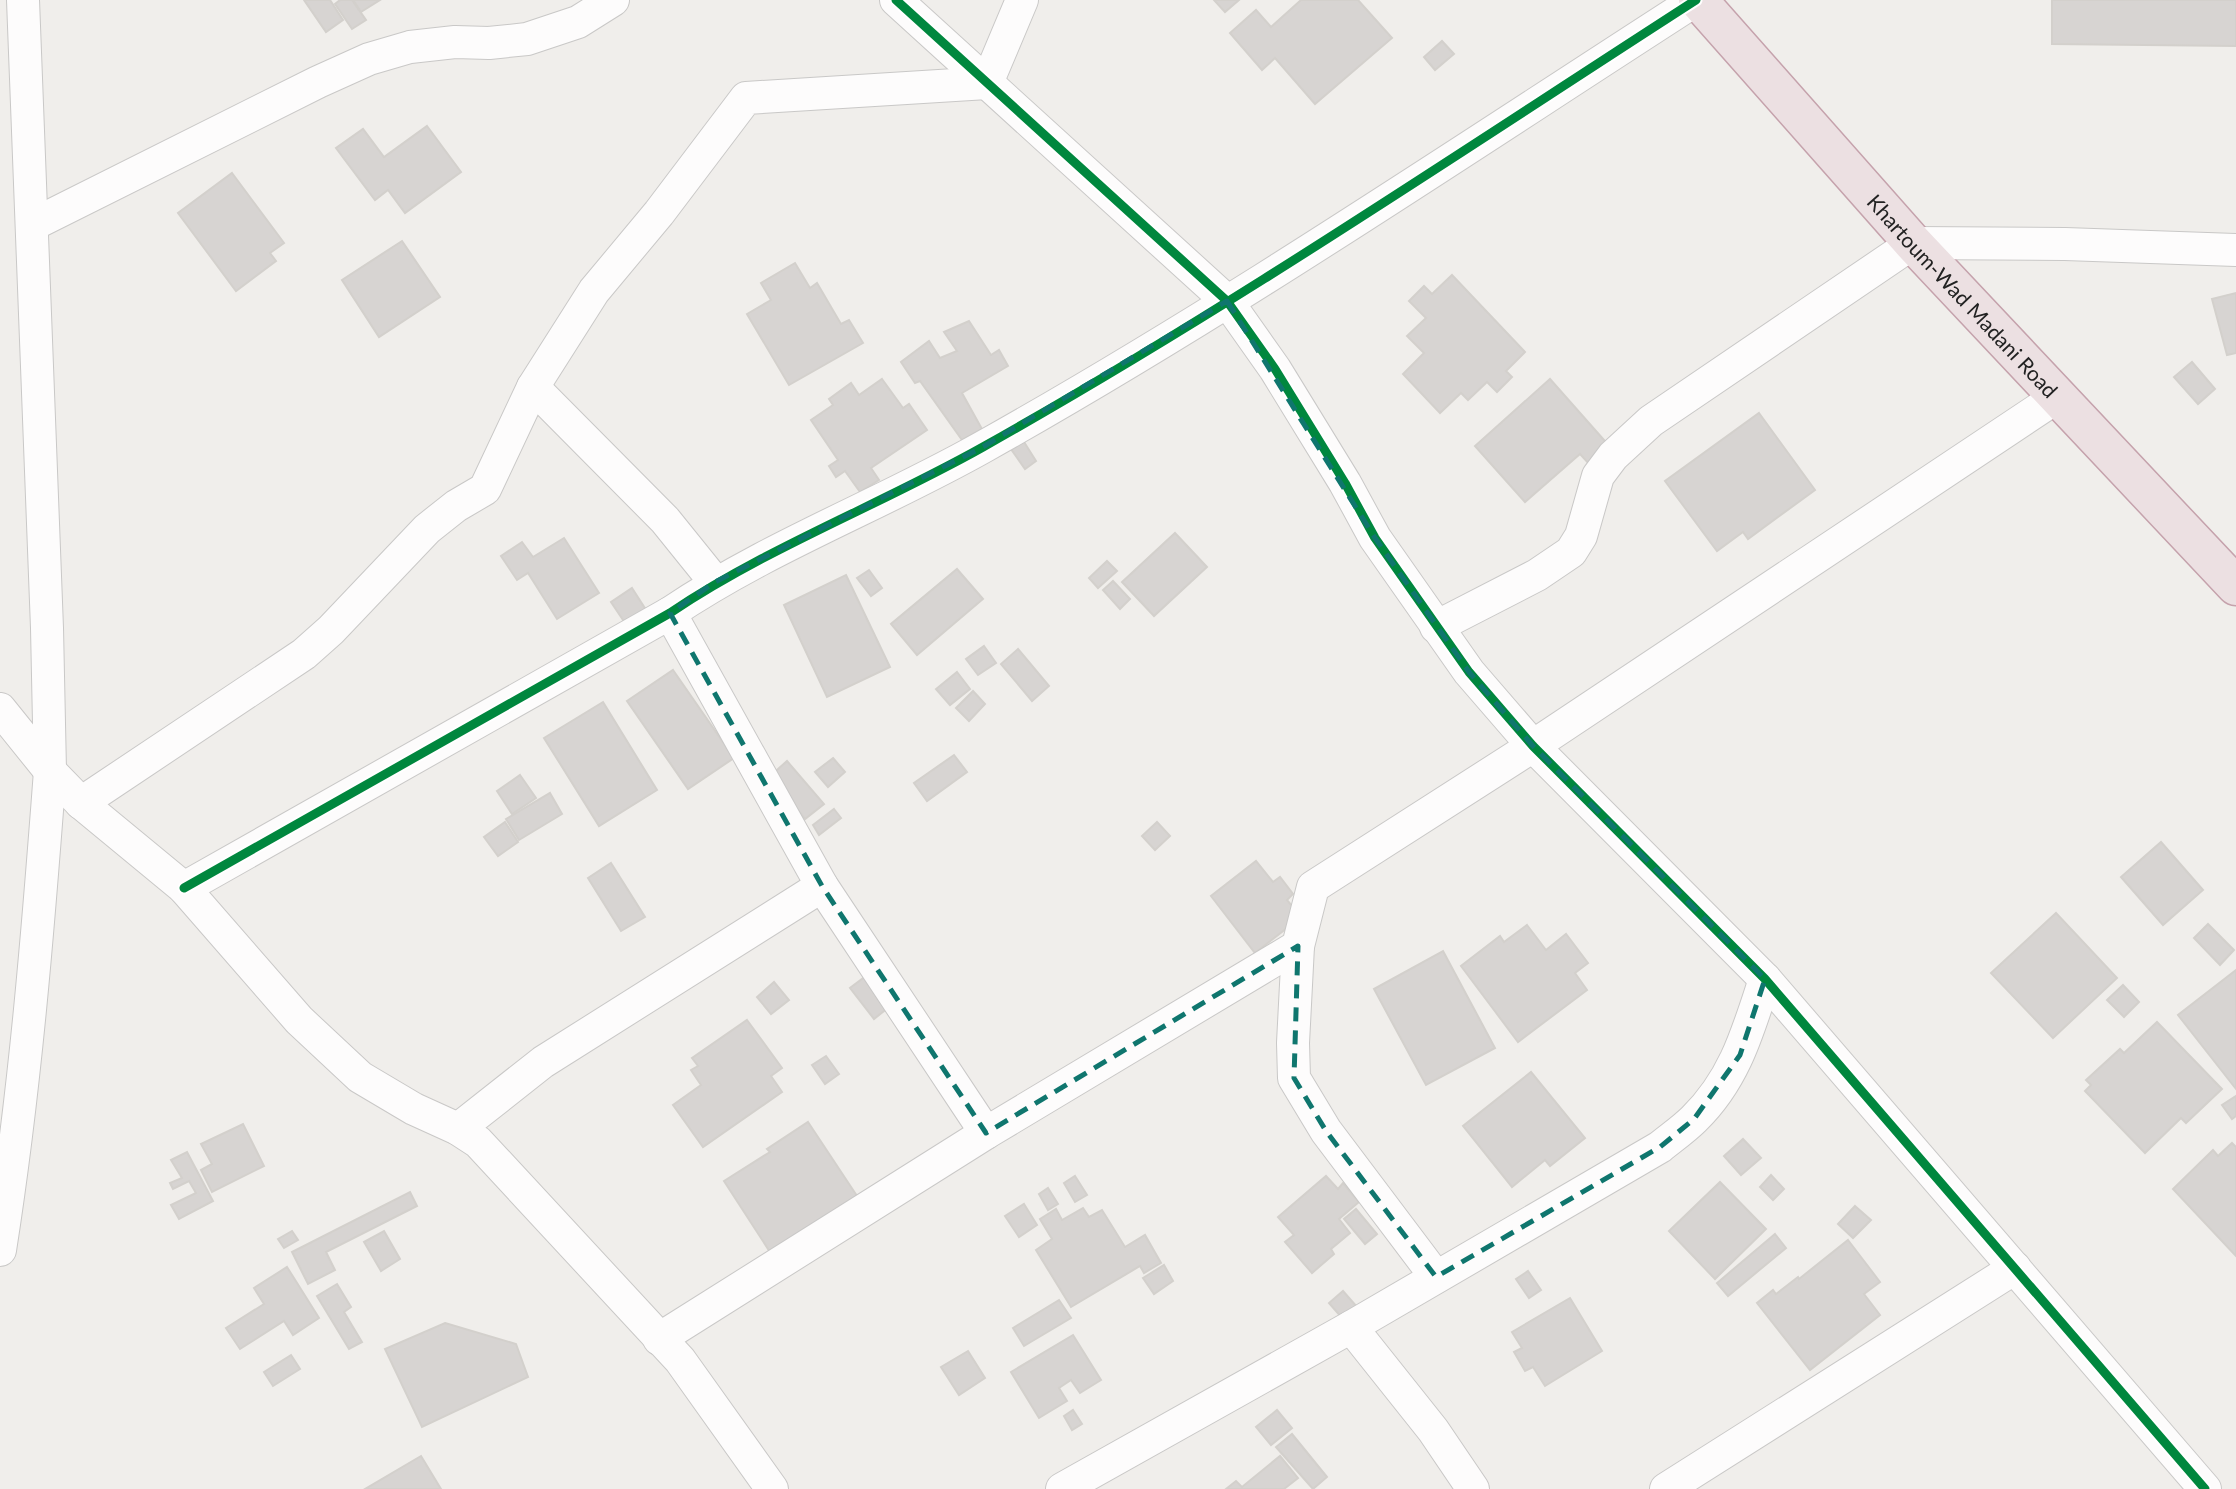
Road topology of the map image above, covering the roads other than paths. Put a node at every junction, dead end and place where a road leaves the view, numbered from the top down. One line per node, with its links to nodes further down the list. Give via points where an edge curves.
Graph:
1 (23, 0): 7 (street)
2 (613, 0): 7 (street, via 578,22 527,39 410,47 369,59)
3 (896, 0): 6 (street)
4 (1022, 0): 6 (street)
5 (1697, 0): 8 (highway, Khartoum-Wad Madani Road); 10 (street)
6 (987, 83): 10 (street); 11 (street, via 746,98 594,291)
7 (32, 225): 19 (street)
8 (1913, 243): 9 (street); 12 (highway, Khartoum-Wad Madani Road); 16 (street, via 1631,438 1598,476 1581,536 1571,552 1537,575)
9 (2236, 250)
10 (1227, 301): 13 (street, via 981,448); 16 (street, via 1275,369 1375,538)
11 (533, 387): 13 (street, via 665,520); 20 (street, via 485,489 427,529 304,654)
12 (2057, 397): 14 (highway, Khartoum-Wad Madani Road); 18 (street)
13 (715, 582): 15 (street)
14 (2236, 586)
15 (670, 613): 21 (street); 22 (street)
16 (1436, 627): 18 (street)
17 (0, 709): 19 (street)
18 (1532, 746): 23 (street, via 1313,887); 24 (street)
19 (50, 771): 20 (street); 27 (street, via 26,1057)
20 (81, 803): 22 (street)
21 (822, 886): 25 (street, via 543,1062); 26 (street)
22 (184, 888): 25 (street, via 299,1020 360,1077)
23 (1298, 946): 26 (street); 29 (street, via 1294,1078 1325,1131)
24 (1765, 979): 28 (street); 29 (street, via 1740,1055 1722,1087 1694,1119 1660,1147)
25 (458, 1129): 31 (street, via 478,1142)
26 (986, 1133): 31 (street)
27 (0, 1250)
28 (2015, 1268): 35 (street); 36 (street)
29 (1436, 1277): 30 (street)
30 (1351, 1327): 33 (street); 34 (street, via 1433,1430)
31 (659, 1339): 32 (street, via 680,1360)
32 (772, 1489)
33 (1062, 1489)
34 (1473, 1489)
35 (1666, 1489)
36 (2205, 1489)

